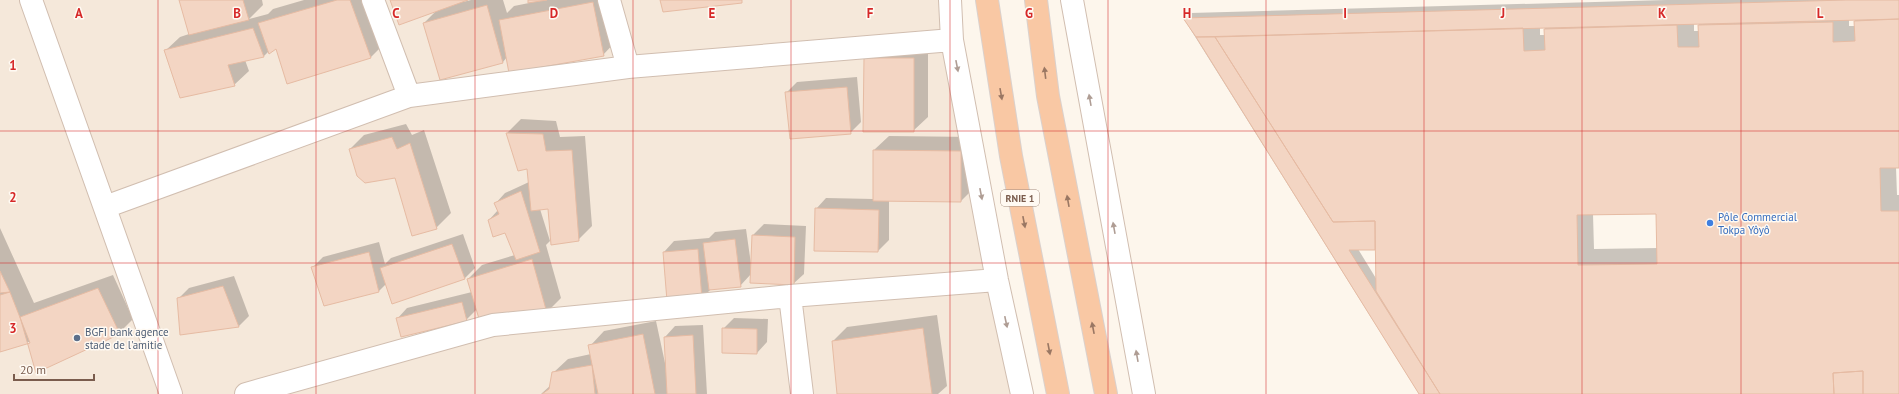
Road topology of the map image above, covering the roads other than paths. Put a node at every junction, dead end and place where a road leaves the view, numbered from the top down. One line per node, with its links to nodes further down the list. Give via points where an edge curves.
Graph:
1 (31, 0): 11 (street)
2 (372, 0): 10 (street)
3 (609, 0): 9 (street)
4 (950, 0): 8 (street)
5 (987, 0): 18 (highway, RNIE 1, one-way to 18, via 1011,156)
6 (1036, 0): 19 (highway, one-way to 6, via 1048,96)
7 (1072, 0): 20 (street, one-way to 7)
8 (952, 40): 9 (street); 12 (street, one-way to 12)
9 (628, 67): 10 (street)
10 (409, 96): 11 (street)
11 (105, 206): 14 (street)
12 (997, 280): 13 (street); 17 (street, one-way to 17)
13 (790, 296): 15 (street, via 493,325); 16 (street)
14 (171, 394)
15 (246, 394)
16 (802, 394)
17 (1022, 394)
18 (1058, 394)
19 (1106, 394)
20 (1144, 394)

